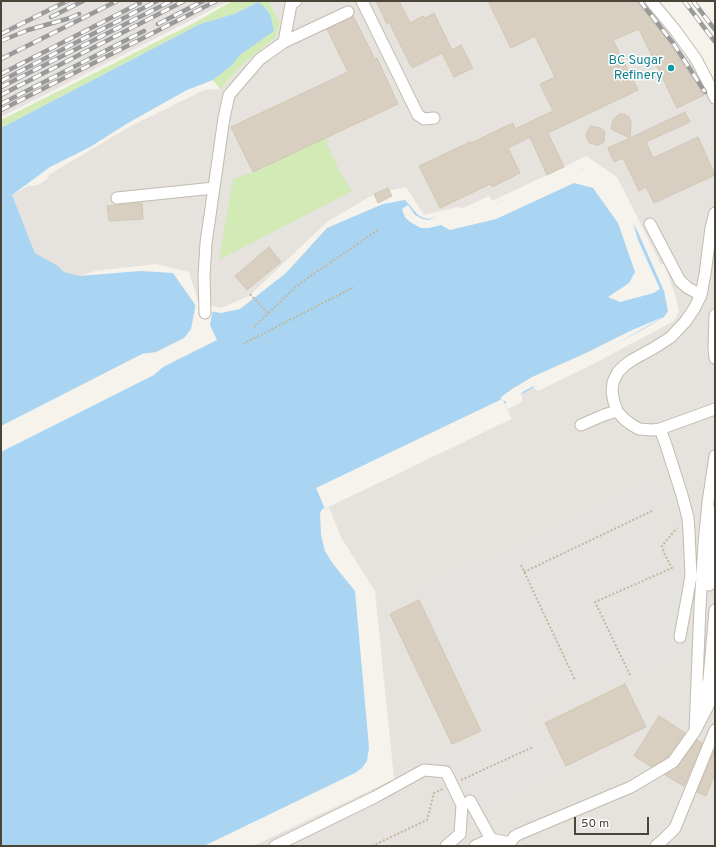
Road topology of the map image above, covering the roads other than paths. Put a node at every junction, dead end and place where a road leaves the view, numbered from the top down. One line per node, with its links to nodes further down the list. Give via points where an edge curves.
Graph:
1 (362, 1): 9 (street, via 418,115 424,119)
2 (651, 1): 8 (street, via 696,60)
3 (656, 1): 7 (street, via 698,58)
4 (294, 2): 6 (street)
5 (348, 12): 6 (street)
6 (284, 42): 10 (street, via 260,59 229,95)
7 (715, 88)
8 (715, 98)
9 (434, 118)
10 (214, 188): 11 (street); 15 (street, via 206,243)
11 (117, 198)
12 (715, 213): 14 (street)
13 (650, 224): 14 (street, via 680,281)
14 (701, 294): 19 (street, via 694,309 677,331 618,372 612,392)
15 (205, 313)
16 (715, 315): 17 (street)
17 (715, 358)
18 (715, 409): 21 (street)
19 (618, 411): 20 (street); 21 (street, via 624,419 639,429)
20 (581, 425)
21 (660, 429): 25 (street, via 688,518 691,576)
22 (715, 456): 29 (street, via 704,543)
23 (715, 510): 27 (street)
24 (715, 610): 27 (street, via 708,679 704,700)
25 (680, 637)
26 (715, 689): 29 (street)
27 (700, 706): 29 (street)
28 (715, 730): 36 (street, via 675,828)
29 (695, 731): 32 (street, via 673,762 624,790 519,834)
30 (470, 801): 31 (street)
31 (491, 839): 32 (street); 35 (street)
32 (509, 845)
33 (275, 846): 34 (street, via 424,770 446,772 462,804 460,834)
34 (446, 846)
35 (475, 846)
36 (656, 846)

